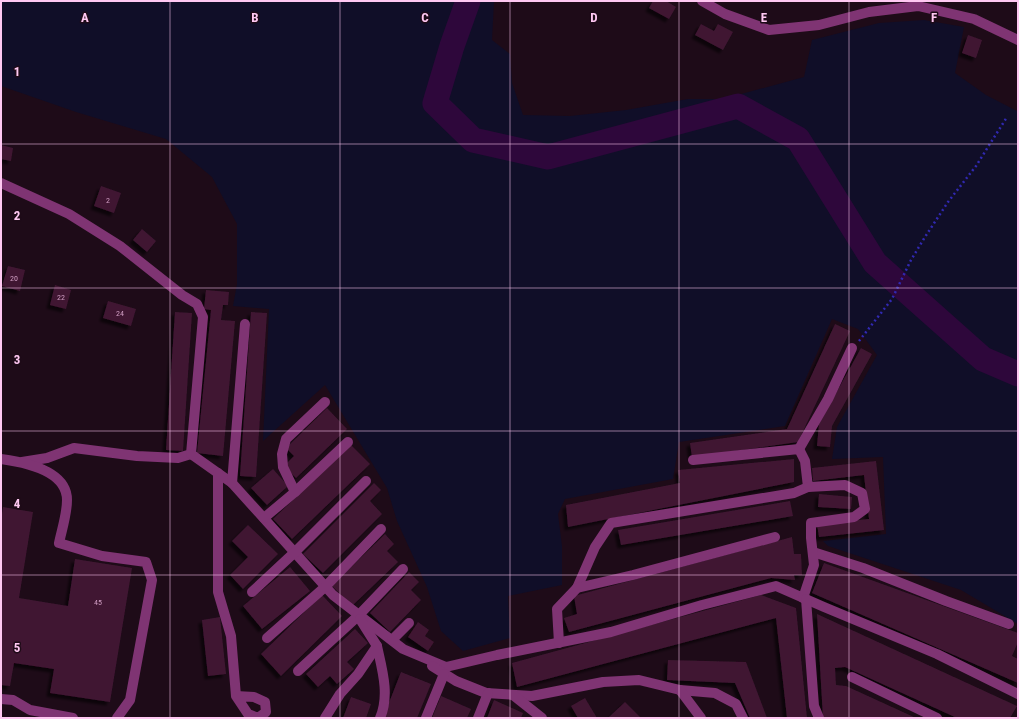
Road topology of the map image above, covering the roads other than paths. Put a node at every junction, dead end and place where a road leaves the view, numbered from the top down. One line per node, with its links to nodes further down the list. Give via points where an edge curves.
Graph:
1 (702, 1): 3 (street, via 725,14 769,30 819,25 869,12 918,6)
2 (944, 1): 3 (street)
3 (943, 12): 4 (street, via 974,19)
4 (1018, 40)
5 (1, 183): 11 (street, via 69,214 120,246 197,304 203,317)
6 (245, 324): 17 (street)
7 (852, 348): 10 (street, via 828,399)
8 (325, 402): 19 (street, via 286,440 282,454 283,467)
9 (348, 442): 19 (street)
10 (799, 449): 13 (street); 18 (street, via 805,461)
11 (191, 454): 14 (street, via 178,458 137,456 74,448 47,458); 15 (street)
12 (1, 459): 14 (street)
13 (693, 460)
14 (22, 462): 49 (street, via 46,470 63,485 67,498 59,543 102,556 146,562 152,580 130,700)
15 (218, 473): 17 (street); 45 (street, via 218,592 231,636)
16 (366, 482): 23 (street)
17 (232, 483): 20 (street)
18 (808, 487): 24 (street, via 845,485 862,493 865,509 854,517 811,522); 27 (street, via 794,493 611,523 596,547)
19 (295, 492): 20 (street)
20 (264, 518): 23 (street)
21 (381, 529): 26 (street)
22 (775, 536): 27 (street)
23 (295, 552): 26 (street); 28 (street)
24 (813, 552): 29 (street, via 814,565); 32 (street, via 863,568)
25 (403, 569): 30 (street)
26 (325, 587): 30 (street); 33 (street)
27 (577, 588): 35 (street, via 557,609)
28 (252, 592)
29 (804, 599): 35 (street, via 776,586 611,632); 44 (street, via 937,654); 56 (street, via 814,706)
30 (358, 615): 34 (street); 36 (street); 38 (street)
31 (409, 624): 34 (street)
32 (1009, 624)
33 (267, 638)
34 (392, 640): 37 (street)
35 (558, 643): 37 (street, via 446,667)
36 (377, 646): 50 (street); 51 (street, via 385,684)
37 (403, 649): 39 (street)
38 (298, 671)
39 (444, 674): 42 (street); 52 (street)
40 (852, 677): 57 (street)
41 (680, 690): 43 (street, via 639,680 603,682 532,696); 54 (street); 55 (street, via 715,693 736,704)
42 (488, 693): 43 (street); 53 (street)
43 (513, 694): 47 (street)
44 (1018, 694)
45 (236, 696)
46 (1, 699): 48 (street, via 13,700 30,710)
47 (538, 717)
48 (73, 718)
49 (117, 718)
50 (325, 718)
51 (380, 718)
52 (426, 718)
53 (478, 718)
54 (701, 718)
55 (743, 718)
56 (819, 718)
57 (937, 718)

